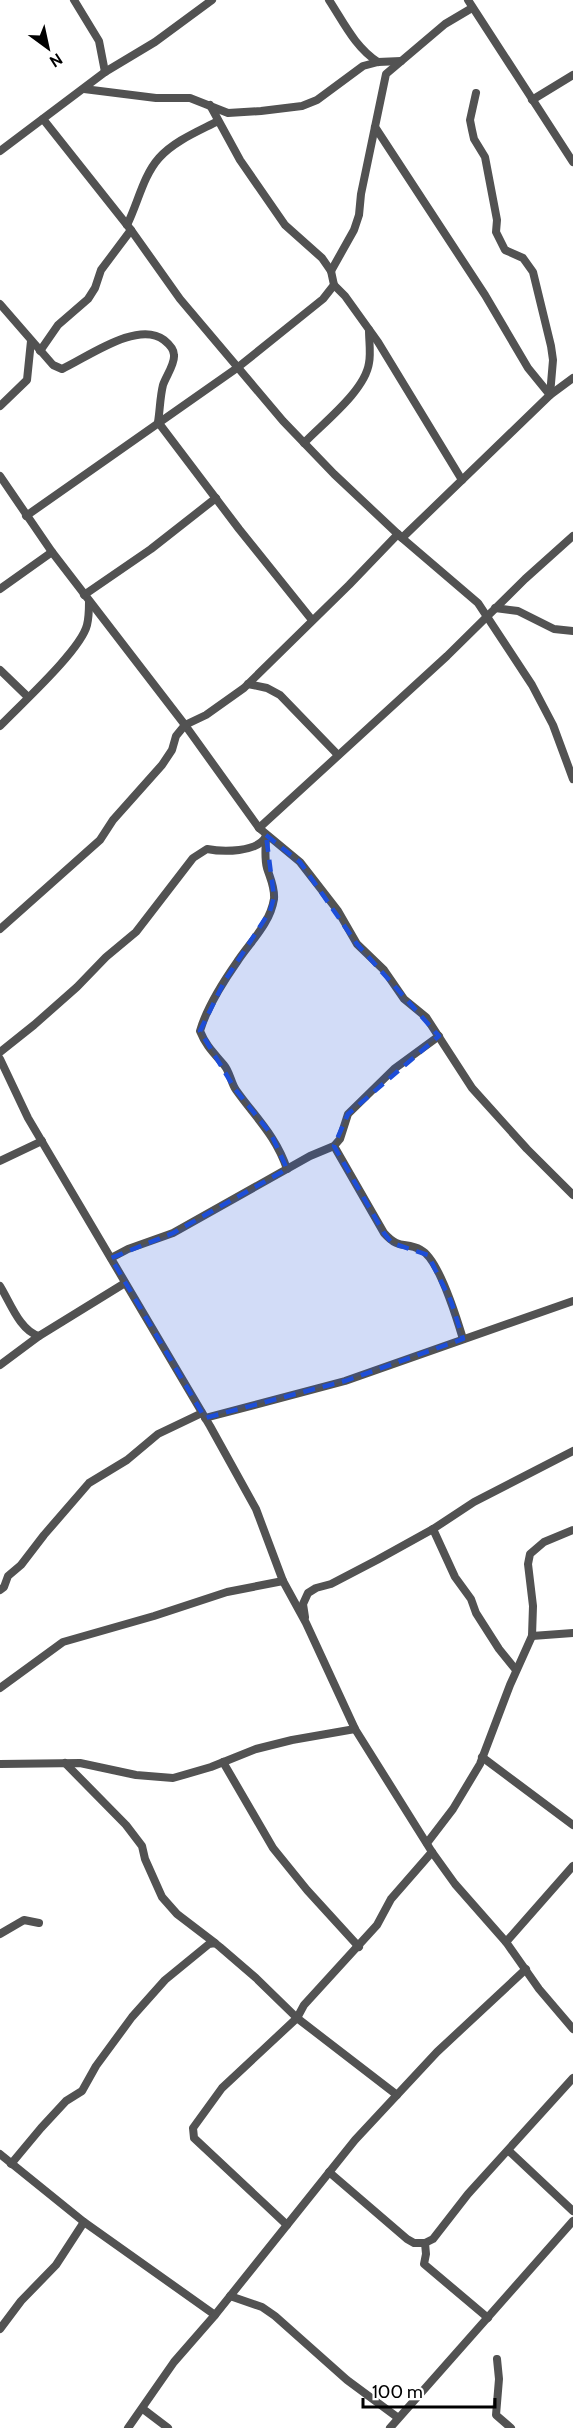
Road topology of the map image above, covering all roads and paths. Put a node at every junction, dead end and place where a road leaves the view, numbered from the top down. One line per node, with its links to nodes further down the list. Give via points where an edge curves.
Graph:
1 (74, 0): 7 (street, via 99,41)
2 (212, 0): 7 (street, via 155,42)
3 (329, 0): 6 (street, via 353,39)
4 (470, 4): 5 (street); 11 (street)
5 (401, 61): 6 (street); 15 (street, via 386,74)
6 (378, 62): 12 (street, via 363,66 317,100 302,106 228,113)
7 (105, 72): 9 (street)
8 (573, 75): 11 (street)
9 (84, 89): 12 (street, via 190,98); 13 (street)
10 (476, 93): 27 (street, via 470,120 474,139 485,157 496,232 505,250 523,258 533,272 551,346)
11 (532, 100): 17 (street)
12 (210, 105): 14 (street)
13 (43, 119): 16 (street); 18 (street)
14 (218, 121): 18 (street, via 170,147 158,158 147,176); 19 (street, via 285,225)
15 (375, 127): 19 (street, via 359,215); 27 (street)
16 (0, 151)
17 (573, 162)
18 (129, 227): 24 (street, via 88,299 58,325); 25 (street)
19 (331, 271): 20 (street)
20 (334, 285): 22 (street); 25 (street, via 323,300)
21 (0, 304): 23 (street)
22 (369, 329): 30 (street, via 369,364 362,381); 32 (street)
23 (31, 341): 24 (street); 28 (street, via 27,380)
24 (40, 351): 29 (street, via 53,365 63,369 128,336 159,336 175,357 163,385)
25 (237, 369): 29 (street); 30 (street)
26 (573, 378): 27 (street)
27 (549, 395): 32 (street)
28 (0, 406)
29 (158, 422): 33 (street); 34 (street)
30 (304, 443): 35 (street)
31 (0, 476): 34 (street)
32 (462, 480): 35 (street)
33 (216, 498): 39 (street); 42 (street)
34 (26, 516): 37 (street)
35 (400, 536): 41 (street, via 478,603); 42 (street)
36 (573, 536): 40 (street)
37 (52, 552): 38 (street); 39 (street)
38 (0, 589)
39 (87, 598): 46 (street, via 87,627 75,646); 47 (street)
40 (495, 608): 41 (street); 43 (street, via 518,611 554,629)
41 (487, 616): 49 (street); 50 (street, via 532,685 553,725)
42 (312, 620): 45 (street)
43 (573, 631)
44 (0, 670): 46 (street)
45 (248, 684): 47 (street, via 207,716); 49 (street, via 280,695)
46 (28, 697): 48 (street)
47 (185, 725): 51 (street); 53 (street, via 162,765 100,840)
48 (0, 726)
49 (338, 755): 51 (street)
50 (573, 779)
51 (259, 828): 52 (street)
52 (266, 835): 54 (street, via 300,862 338,911 357,944); 55 (street, via 257,845 222,852 207,849 194,858 136,932); 60 (street, via 267,867 274,897 270,911 203,1019 200,1031 235,1089 270,1134)
53 (0, 929)
54 (439, 1036): 58 (street, via 394,1070 348,1114); 61 (street, via 472,1088)
55 (0, 1052)
56 (0, 1059): 57 (street)
57 (42, 1141): 59 (street); 62 (street)
58 (334, 1146): 60 (street); 67 (street, via 384,1233 393,1243 420,1249 428,1255 451,1301)
59 (0, 1161)
60 (287, 1169): 62 (street, via 173,1233)
61 (573, 1195)
62 (111, 1258): 63 (street)
63 (125, 1282): 66 (street); 69 (street)
64 (0, 1286): 66 (street, via 22,1322)
65 (573, 1301): 67 (street)
66 (39, 1336): 68 (street)
67 (463, 1339): 69 (street, via 345,1381)
68 (0, 1365)
69 (204, 1415): 73 (street, via 256,1509); 74 (street, via 158,1434 127,1460 89,1483)
70 (573, 1451): 71 (street, via 474,1502)
71 (434, 1529): 75 (street, via 308,1593 303,1604); 78 (street, via 476,1613)
72 (573, 1530): 77 (street, via 544,1542 530,1554)
73 (283, 1581): 75 (street); 79 (street, via 227,1592 63,1642)
74 (0, 1590)
75 (306, 1623): 80 (street)
76 (573, 1633): 77 (street)
77 (532, 1635): 78 (street)
78 (516, 1670): 81 (street)
79 (0, 1688)
80 (355, 1729): 82 (street, via 256,1749); 86 (street)
81 (482, 1757): 85 (street); 86 (street)
82 (223, 1762): 83 (street, via 183,1776 162,1778); 92 (street, via 273,1848)
83 (64, 1763): 84 (street); 91 (street, via 142,1846 162,1897 177,1914)
84 (0, 1764)
85 (573, 1825)
86 (430, 1848): 90 (street, via 455,1884); 92 (street)
87 (573, 1866): 90 (street)
88 (39, 1923): 89 (street, via 24,1920)
89 (0, 1934)
90 (506, 1942): 93 (street)
91 (215, 1943): 94 (street); 100 (street, via 200,1951 152,1995 96,2066 82,2091 66,2101)
92 (359, 1947): 94 (street, via 304,2005)
93 (526, 1969): 95 (street); 97 (street, via 436,2052)
94 (297, 2018): 97 (street); 105 (street, via 222,2088 192,2133)
95 (573, 2029)
96 (573, 2078): 98 (street)
97 (397, 2095): 101 (street)
98 (509, 2151): 102 (street); 106 (street, via 433,2239)
99 (0, 2154): 100 (street)
100 (11, 2164): 104 (street)
101 (329, 2172): 105 (street); 106 (street, via 407,2239)
102 (573, 2211)
103 (573, 2221): 109 (street)
104 (84, 2222): 108 (street); 110 (street, via 56,2265)
105 (288, 2225): 107 (street)
106 (425, 2243): 109 (street, via 424,2264)
107 (230, 2296): 108 (street); 113 (street, via 275,2316 347,2380)
108 (215, 2315): 112 (street, via 174,2362)
109 (488, 2318): 113 (street)
110 (0, 2329)
111 (497, 2359): 117 (street, via 496,2415)
112 (143, 2409): 114 (street); 115 (street)
113 (397, 2417): 116 (street)
114 (128, 2428)
115 (168, 2428)
116 (390, 2428)
117 (511, 2428)

